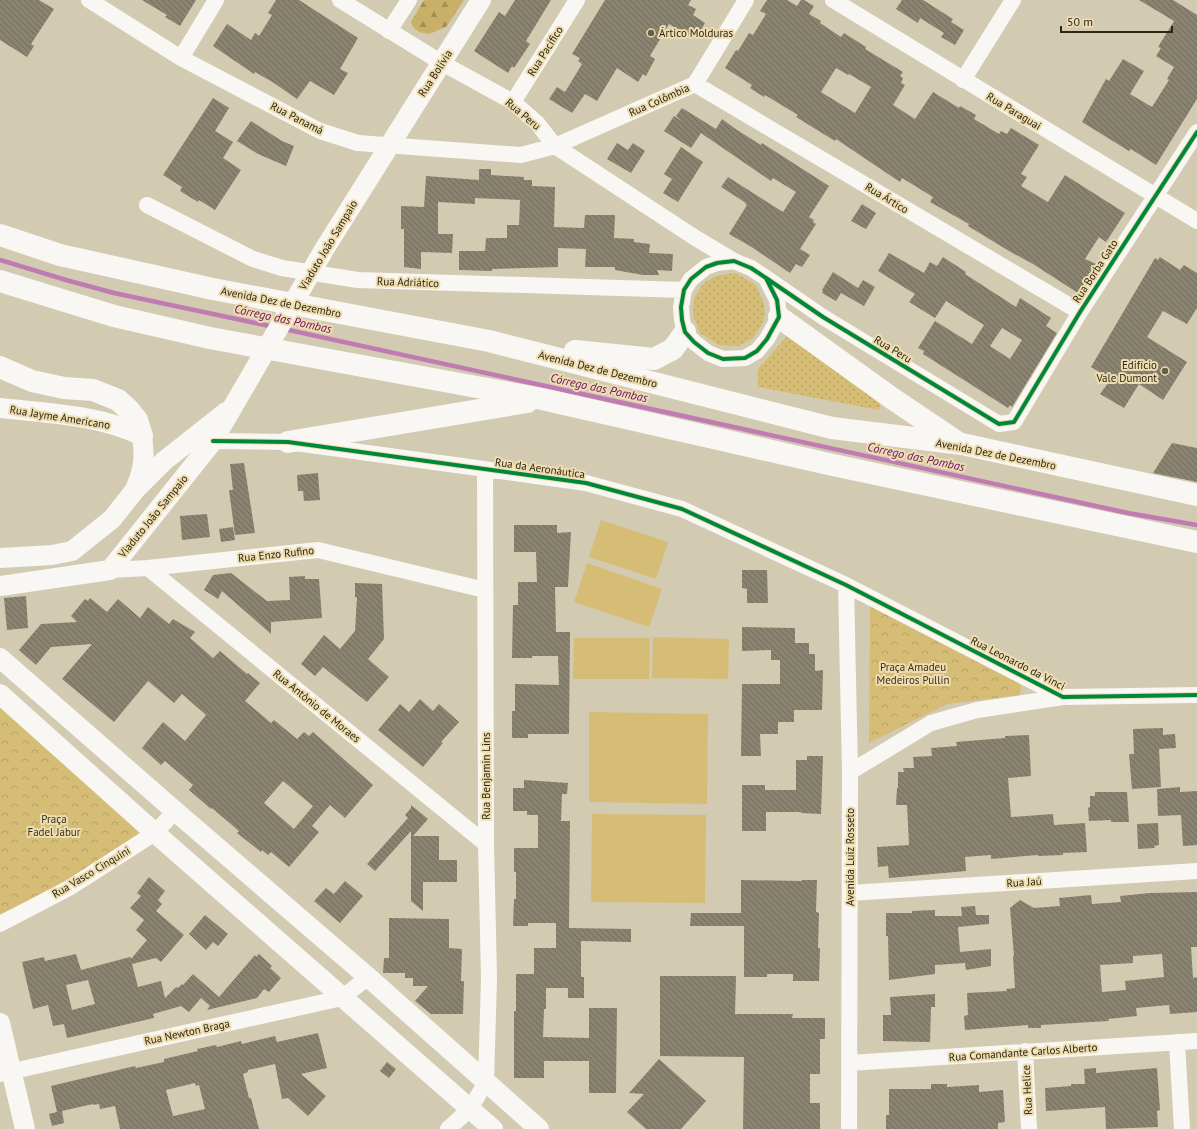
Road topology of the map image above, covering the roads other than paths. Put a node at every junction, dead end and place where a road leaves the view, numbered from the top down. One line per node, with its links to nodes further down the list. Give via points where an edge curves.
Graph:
1 (89, 0): 11 (street, Rua Panamá)
2 (216, 0): 11 (street)
3 (340, 0): 10 (street, Rua Peru)
4 (409, 0): 10 (street)
5 (481, 0): 12 (street, Rua Bolívia)
6 (577, 0): 15 (street, Rua Pacífico)
7 (746, 0): 14 (street, Rua Colômbia)
8 (833, 0): 13 (street, Rua Paraguai)
9 (1013, 0): 13 (street)
10 (389, 31): 12 (street, Rua Peru)
11 (181, 58): 17 (street, Rua Panamá, via 320,131 358,143)
12 (442, 63): 15 (street, Rua Peru); 17 (street, Rua Bolívia)
13 (963, 80): 19 (street, Rua Paraguai)
14 (695, 84): 18 (street, Rua Colômbia); 29 (street, Rua Ártico)
15 (513, 102): 18 (street, Rua Peru, via 537,123)
16 (1197, 132): 19 (street, Rua Borba Gato)
17 (389, 145): 18 (street, Rua Panamá, via 521,155); 36 (street, Viaduto João Sampaio)
18 (555, 146): 23 (street, Rua Peru)
19 (1155, 195): 21 (street, Rua Paraguai); 29 (street, Rua Borba Gato)
20 (147, 205): 28 (street, Rua Adriático, via 253,258 282,268 358,280)
21 (1197, 221)
22 (0, 235): 33 (highway, Avenida Dez de Dezembro, via 60,255 190,284)
23 (697, 239): 24 (street, Rua Peru); 25 (street)
24 (734, 261): 25 (street); 26 (street)
25 (706, 267): 28 (street, via 691,279)
26 (766, 278): 30 (street, via 777,300); 31 (street, Rua Peru)
27 (0, 281): 35 (highway, via 114,316 210,338)
28 (684, 290): 32 (street, via 681,306)
29 (1080, 312): 38 (street, Rua Borba Gato)
30 (779, 317): 31 (street, Rua Peru); 32 (street, via 758,351 745,358 723,359 708,353); 42 (highway, via 893,399)
31 (823, 317): 38 (street, Rua Peru, via 999,424)
32 (685, 332): 33 (highway, via 673,349 654,359)
33 (489, 341): 42 (highway, Avenida Dez de Dezembro, via 832,428)
34 (0, 367): 39 (highway, via 32,381 64,388 93,390 118,400 136,420)
35 (542, 399): 41 (highway); 46 (highway, via 841,467)
36 (232, 407): 40 (street, Viaduto João Sampaio); 44 (street, Viaduto João Sampaio, via 164,461)
37 (0, 408): 39 (street, Rua Jayme Americano, via 97,420)
38 (1014, 422)
39 (142, 436): 44 (street, via 142,472)
40 (213, 441): 41 (street, Rua da Aeronáutica); 49 (street, Viaduto João Sampaio)
41 (288, 442): 43 (street, Rua da Aeronáutica)
42 (962, 444): 45 (highway, Avenida Dez de Dezembro)
43 (485, 469): 50 (street, Rua da Aeronáutica, via 586,484 682,509); 52 (street, Rua Benjamin Lins)
44 (135, 490): 47 (street, Viaduto João Sampaio, via 112,519 72,551 52,556)
45 (1197, 495)
46 (1197, 542)
47 (0, 558)
48 (148, 568): 49 (street, Rua Enzo Rufino); 52 (street, Rua Enzo Rufino, via 318,550); 60 (street, Rua Antônio de Moraes)
49 (101, 571): 51 (street, Rua Enzo Rufino)
50 (846, 585): 56 (street, Rua Leonardo da Vinci); 57 (street, Avenida Luiz Rosseto)
51 (0, 586)
52 (485, 590): 60 (street, Rua Benjamin Lins)
53 (0, 658): 58 (street)
54 (0, 694): 59 (street)
55 (1197, 695): 56 (street, Rua Leonardo da Vinci)
56 (1063, 698): 57 (street, via 977,710 931,723)
57 (850, 772): 62 (street, Avenida Luiz Rosseto)
58 (175, 811): 59 (street, Rua Vasco Cinquini); 64 (street)
59 (155, 833): 63 (street, Rua Vasco Cinquini, via 68,888); 65 (street)
60 (486, 844): 72 (street, Rua Benjamin Lins, via 489,978)
61 (1197, 871): 62 (street, Rua Jaú)
62 (850, 893): 70 (street, Avenida Luiz Rosseto)
63 (0, 924)
64 (368, 977): 65 (street, Rua Newton Braga); 72 (street)
65 (342, 998): 71 (street, Rua Newton Braga); 73 (street)
66 (0, 1023): 71 (street)
67 (1197, 1041): 68 (street, Rua Comandante Carlos Alberto)
68 (1177, 1042): 69 (street, Rua Comandante Carlos Alberto); 80 (street)
69 (1025, 1051): 70 (street, Rua Comandante Carlos Alberto); 79 (street, Rua Helice)
70 (849, 1063): 78 (street, Avenida Luiz Rosseto)
71 (6, 1073): 74 (street)
72 (486, 1082): 73 (street); 77 (street)
73 (470, 1109): 75 (street); 76 (street)
74 (25, 1129)
75 (448, 1129)
76 (493, 1129)
77 (539, 1129)
78 (849, 1129)
79 (1029, 1129)
80 (1182, 1129)

